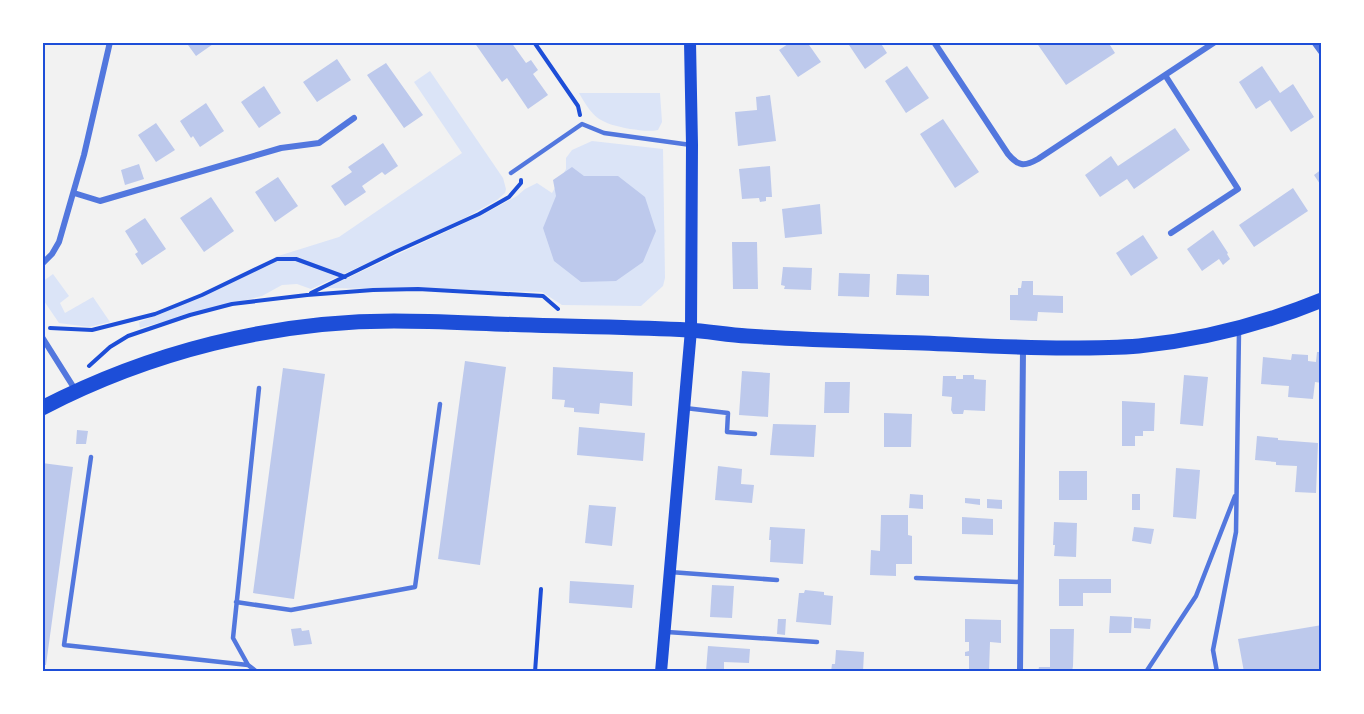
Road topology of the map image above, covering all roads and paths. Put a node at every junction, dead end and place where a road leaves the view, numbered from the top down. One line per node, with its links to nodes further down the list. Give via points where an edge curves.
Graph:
1 (110, 42): 14 (street)
2 (534, 42): 10 (path, via 578,105)
3 (690, 42): 11 (main road)
4 (934, 42): 8 (street, via 1008,154 1022,164 1038,159)
5 (1215, 42): 8 (street)
6 (1314, 42): 7 (street)
7 (1322, 53)
8 (1165, 75): 15 (street, via 1238,189)
9 (354, 118): 14 (street, via 319,143 280,148 100,201)
10 (582, 124): 11 (lane, via 604,133); 12 (lane)
11 (692, 145): 22 (main road)
12 (520, 167): 13 (lane); 17 (path, via 521,183 509,197)
13 (511, 173)
14 (74, 194): 16 (street, via 59,242)
15 (1171, 233)
16 (42, 264)
17 (345, 276): 18 (path); 20 (path, via 296,259 277,260 155,314 92,330)
18 (307, 295)
19 (1321, 301): 21 (main road)
20 (42, 327)
21 (1239, 329): 24 (main road, via 1137,346); 32 (lane)
22 (692, 330): 24 (main road, via 744,336); 26 (main road, via 393,321 333,323 241,336 194,348 145,363); 29 (main road)
23 (42, 337): 26 (street)
24 (1023, 348): 36 (street)
25 (259, 388): 38 (lane)
26 (76, 392): 28 (main road)
27 (440, 404): 38 (lane, via 415,587 291,610)
28 (42, 408)
29 (685, 408): 30 (lane, via 728,412 727,432); 33 (main road)
30 (755, 434)
31 (91, 457): 41 (lane, via 64,645)
32 (1236, 493): 46 (lane, via 1196,596); 47 (lane, via 1236,532 1213,650)
33 (670, 572): 35 (lane); 39 (main road)
34 (916, 578): 36 (lane)
35 (777, 580)
36 (1020, 582): 45 (street)
37 (541, 589): 43 (path)
38 (236, 602): 41 (lane, via 233,638)
39 (664, 631): 40 (lane); 44 (main road)
40 (817, 642)
41 (248, 665): 42 (lane)
42 (257, 672)
43 (535, 672)
44 (661, 672)
45 (1020, 672)
46 (1146, 672)
47 (1217, 672)

